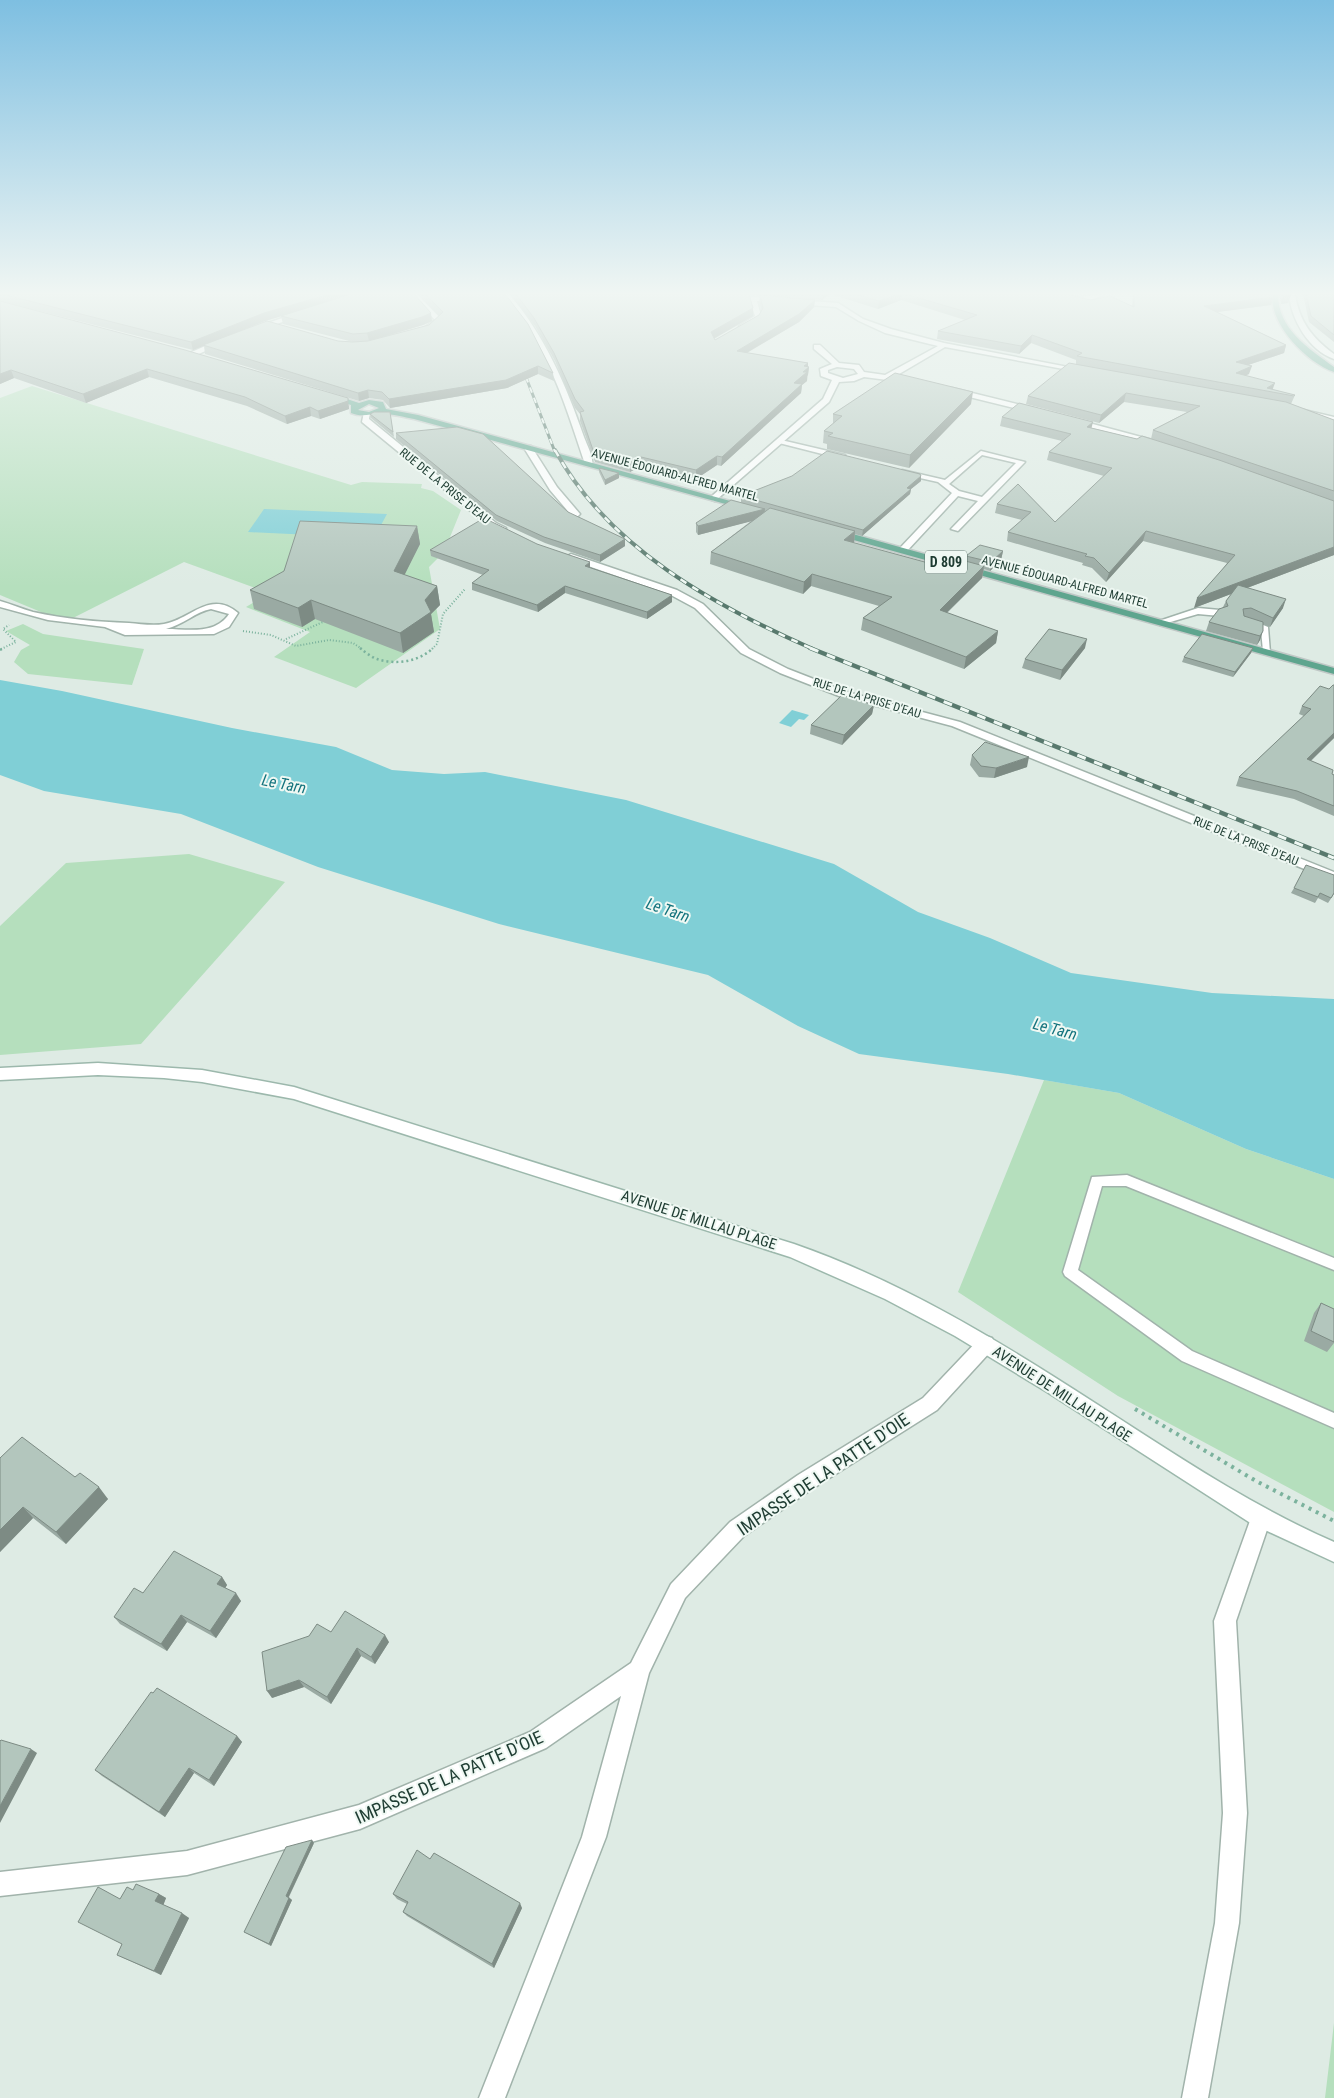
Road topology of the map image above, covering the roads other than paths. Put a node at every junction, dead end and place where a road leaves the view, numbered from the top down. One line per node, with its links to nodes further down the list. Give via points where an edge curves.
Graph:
1 (319, 392): 5 (main road)
2 (562, 392): 16 (street)
3 (830, 392): 12 (street, via 826,400)
4 (957, 392): 8 (street)
5 (358, 405): 6 (main road, AVENUE ÉDOUARD-ALFRED MARTEL, via 380,404 383,406); 9 (main road, via 354,411)
6 (381, 410): 9 (main road); 14 (main road, AVENUE ÉDOUARD-ALFRED MARTEL)
7 (1298, 410): 11 (street)
8 (1041, 412)
9 (367, 414): 26 (street, RUE DE LA PRISE D'EAU, via 365,420 493,525)
10 (1068, 419): 13 (street)
11 (1334, 419)
12 (781, 442): 15 (lane); 20 (street)
13 (1164, 446)
14 (528, 448): 16 (main road, AVENUE ÉDOUARD-ALFRED MARTEL); 23 (street, via 552,488)
15 (846, 458)
16 (589, 464): 20 (main road, AVENUE ÉDOUARD-ALFRED MARTEL)
17 (893, 469): 18 (lane)
18 (945, 484): 19 (lane); 21 (lane, via 981,453 1021,462)
19 (956, 493): 21 (lane); 27 (lane)
20 (715, 498): 22 (main road, AVENUE ÉDOUARD-ALFRED MARTEL)
21 (984, 500): 25 (lane)
22 (756, 510)
23 (575, 514)
24 (820, 528): 27 (main road, AVENUE ÉDOUARD-ALFRED MARTEL / D 809)
25 (956, 529)
26 (516, 537)
27 (903, 550): 31 (main road, AVENUE ÉDOUARD-ALFRED MARTEL / D 809)
28 (560, 554): 36 (street, RUE DE LA PRISE D'EAU, via 673,592 699,606 745,651 784,671 843,694 956,724)
29 (0, 604): 33 (lane, via 27,614)
30 (1218, 616): 31 (lane, via 1198,611)
31 (1160, 622): 34 (main road, AVENUE ÉDOUARD-ALFRED MARTEL / D 809)
32 (1242, 623): 34 (lane, via 1265,629)
33 (108, 625): 33 (lane, via 125,632 214,631 226,625 234,613 223,608 206,607 164,627)
34 (1267, 651): 35 (main road, AVENUE ÉDOUARD-ALFRED MARTEL / D 809)
35 (1334, 671)
36 (1334, 877)
37 (0, 1074): 39 (street, AVENUE DE MILLAU PLAGE, via 98,1068 164,1072 294,1093 794,1251 890,1292)
38 (1334, 1264): 40 (lane, via 1127,1180 1097,1181 1070,1272 1186,1356)
39 (986, 1344): 41 (street, AVENUE DE MILLAU PLAGE); 43 (street, IMPASSE DE LA PATTE D'OIE, via 930,1404 805,1482 738,1529 678,1591)
40 (1334, 1421)
41 (1261, 1518): 42 (street, AVENUE DE MILLAU PLAGE); 46 (street, via 1225,1621 1235,1813 1227,1923)
42 (1334, 1552)
43 (639, 1671): 44 (street, IMPASSE DE LA PATTE D'OIE, via 538,1740 360,1817 187,1863); 45 (street, via 594,1837)
44 (0, 1884)
45 (492, 2098)
46 (1195, 2098)

